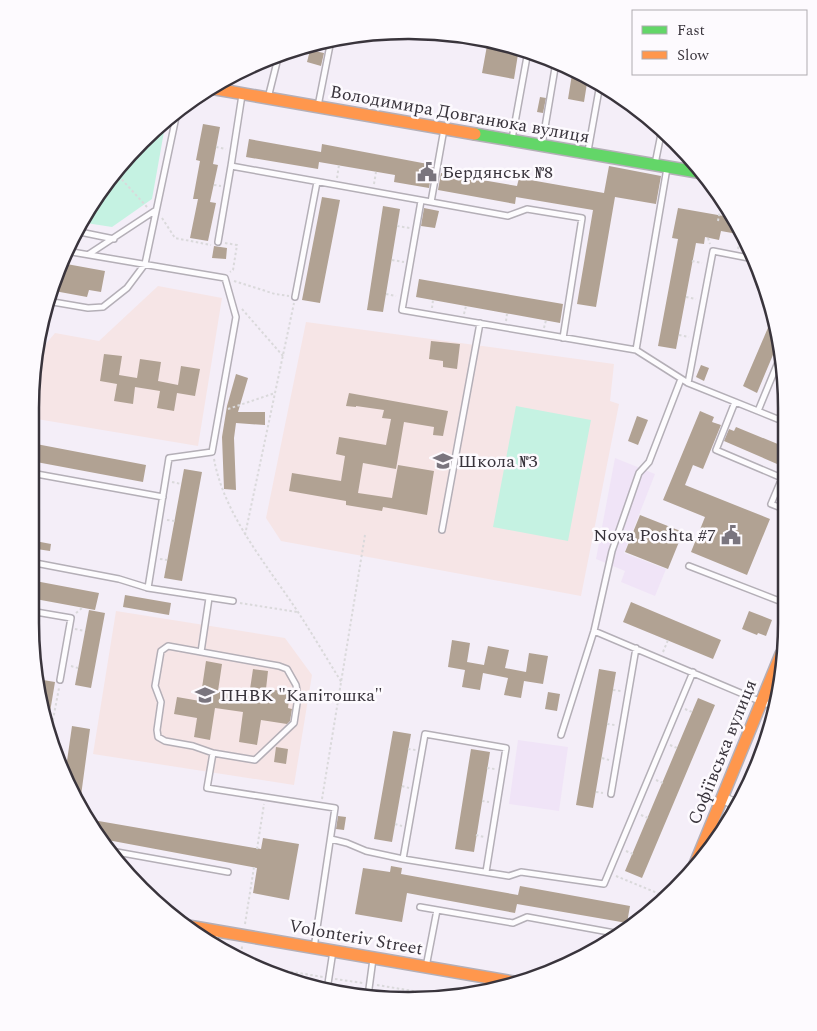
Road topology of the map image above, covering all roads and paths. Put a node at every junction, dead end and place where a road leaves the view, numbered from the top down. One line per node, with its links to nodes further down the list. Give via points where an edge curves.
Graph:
1 (330, 47): 9 (lane)
2 (527, 58): 13 (lane)
3 (277, 63): 8 (lane)
4 (555, 69): 14 (lane)
5 (221, 90): 7 (street, Володимира Довганюка вулиця)
6 (599, 92): 17 (lane)
7 (243, 94): 8 (street, Володимира Довганюка вулиця); 16 (lane)
8 (268, 98): 9 (street, Володимира Довганюка вулиця)
9 (318, 107): 11 (street, Володимира Довганюка вулиця)
10 (175, 122): 30 (lane)
11 (444, 129): 13 (street, Володимира Довганюка вулиця); 29 (lane)
12 (660, 138): 19 (lane)
13 (512, 141): 14 (street, Володимира Довганюка вулиця)
14 (542, 146): 17 (street, Володимира Довганюка вулиця)
15 (216, 147): 16 (path)
16 (233, 150): 20 (lane)
17 (588, 154): 19 (street, Володимира Довганюка вулиця)
18 (339, 165): 26 (path)
19 (655, 165): 21 (street, Володимира Довганюка вулиця)
20 (231, 166): 25 (lane); 37 (lane)
21 (667, 167): 22 (street, Володимира Довганюка вулиця); 60 (lane)
22 (691, 171)
23 (376, 172): 27 (path)
24 (120, 177): 30 (path, via 146,206)
25 (317, 182): 26 (lane); 50 (lane)
26 (336, 185): 27 (lane)
27 (372, 192): 28 (lane)
28 (421, 200): 29 (lane); 34 (lane)
29 (432, 202): 58 (lane, via 508,216 527,209 582,218)
30 (156, 210): 36 (lane); 37 (path, via 175,238 210,245); 46 (lane)
31 (720, 210): 32 (path)
32 (718, 222)
33 (397, 226): 34 (path)
34 (416, 229): 45 (lane)
35 (83, 233): 36 (lane)
36 (114, 239): 40 (lane)
37 (218, 242): 48 (path, via 236,245 232,270)
38 (739, 244): 41 (path)
39 (74, 252): 40 (lane)
40 (89, 254): 46 (lane)
41 (737, 256): 42 (lane); 47 (lane, via 713,251)
42 (746, 258)
43 (392, 260): 45 (path)
44 (692, 261): 47 (path)
45 (410, 263): 51 (lane)
46 (144, 264): 48 (lane); 54 (lane, via 127,288 103,307)
47 (710, 265): 53 (lane)
48 (225, 278): 50 (path, via 274,294); 68 (lane, via 236,317)
49 (386, 294): 51 (path)
50 (295, 297): 61 (path)
51 (404, 297): 56 (lane, via 402,310)
52 (686, 297): 53 (path)
53 (704, 300): 59 (lane)
54 (54, 302)
55 (241, 308): 61 (path)
56 (480, 323): 58 (lane); 78 (lane)
57 (679, 335): 59 (path)
58 (562, 338): 60 (lane)
59 (696, 338): 64 (lane)
60 (636, 350): 63 (lane)
61 (283, 356): 65 (path)
62 (776, 368): 67 (lane)
63 (681, 379): 64 (lane); 89 (lane, via 649,462 638,473 612,551)
64 (688, 384): 66 (lane)
65 (275, 393): 68 (path); 79 (path)
66 (735, 402): 67 (lane); 72 (lane, via 716,450)
67 (758, 411): 69 (lane)
68 (219, 412): 70 (lane)
69 (778, 419)
70 (212, 452): 73 (lane, via 169,458); 79 (path, via 217,477)
71 (39, 474): 76 (lane)
72 (778, 476)
73 (166, 481): 74 (path); 76 (lane)
74 (182, 484)
75 (778, 487): 77 (lane, via 771,504)
76 (163, 498): 83 (lane)
77 (778, 507)
78 (442, 530)
79 (245, 535): 87 (path)
80 (365, 535): 97 (path)
81 (39, 564): 83 (lane)
82 (689, 566): 85 (lane)
83 (148, 588): 84 (lane)
84 (209, 598): 86 (lane); 92 (lane)
85 (778, 600)
86 (233, 601): 87 (path)
87 (298, 612): 97 (path)
88 (39, 613): 96 (lane, via 71,618)
89 (594, 631): 91 (lane); 101 (lane)
90 (668, 640): 93 (path)
91 (636, 648): 93 (lane); 103 (lane)
92 (201, 652): 102 (lane, via 168,646 161,650 155,686 162,702 157,730 158,736 165,741); 102 (lane, via 287,669 293,676 298,697 294,723 255,760)
93 (660, 658): 95 (lane)
94 (775, 668): 98 (street, Софіївська вулиця)
95 (693, 672): 98 (lane); 116 (lane)
96 (60, 680): 100 (path)
97 (342, 683): 107 (path)
98 (761, 702): 99 (lane); 105 (street, Софіївська вулиця)
99 (769, 705)
100 (52, 722)
101 (561, 735)
102 (213, 754): 104 (lane, via 207,788)
103 (611, 794)
104 (266, 797): 107 (lane); 110 (path)
105 (722, 798): 106 (street); 109 (street, Софіївська вулиця)
106 (732, 802)
107 (321, 806): 108 (lane, via 335,808)
108 (331, 839): 112 (lane); 125 (lane)
109 (703, 847)
110 (257, 849)
111 (120, 854): 114 (lane)
112 (403, 859): 115 (lane); 115 (lane, via 425,734 506,748)
113 (254, 867): 124 (path)
114 (228, 872)
115 (486, 872): 116 (lane, via 509,876 520,872 604,884)
116 (609, 873): 117 (path)
117 (659, 894)
118 (420, 907): 119 (lane)
119 (437, 910): 122 (lane, via 513,923 526,917); 129 (lane)
120 (201, 928): 121 (street, Volonteriv Street)
121 (214, 931): 123 (street); 124 (street, Volonteriv Street)
122 (610, 932)
123 (213, 936)
124 (243, 936): 125 (street, Volonteriv Street); 127 (path)
125 (314, 948): 126 (street, Volonteriv Street)
126 (333, 951): 128 (street, Volonteriv Street); 131 (lane)
127 (242, 952)
128 (373, 958): 129 (street, Volonteriv Street); 134 (lane)
129 (426, 967): 133 (street, Volonteriv Street)
130 (284, 971): 131 (path)
131 (329, 978): 132 (lane); 134 (path)
132 (328, 983)
133 (491, 983)
134 (370, 984): 135 (lane); 136 (path)
135 (369, 990)
136 (417, 992)

